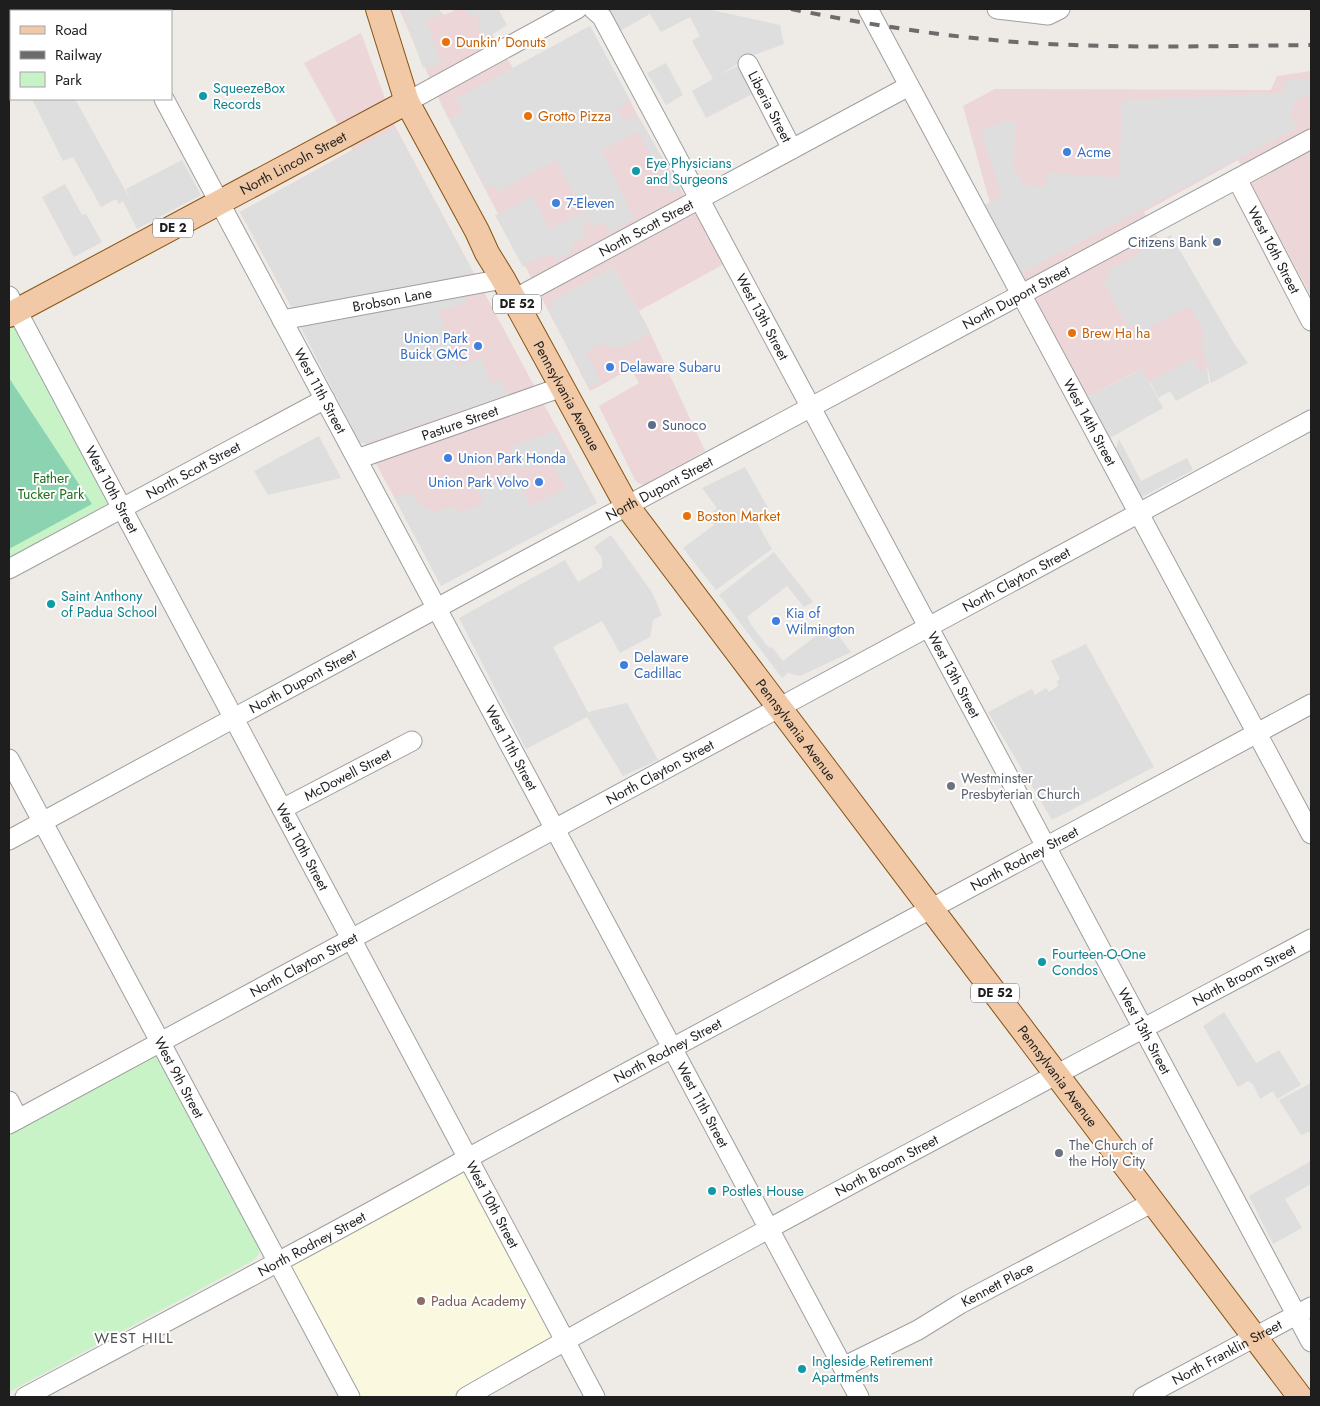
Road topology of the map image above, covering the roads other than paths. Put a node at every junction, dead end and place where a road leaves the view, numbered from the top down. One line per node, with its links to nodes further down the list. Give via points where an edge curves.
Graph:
1 (378, 9): 10 (main road, Pennsylvania Avenue / DE 52)
2 (577, 9): 10 (street, North Lincoln Street)
3 (593, 9): 14 (street, West 13th Street, via 602,17)
4 (868, 9): 8 (street, West 14th Street)
5 (1001, 9): 6 (street, via 1048,15)
6 (1060, 9)
7 (748, 64): 12 (street, Liberia Street)
8 (909, 86): 12 (street, North Scott Street); 17 (street, West 14th Street)
9 (165, 100): 15 (street, West 11th Street)
10 (408, 102): 15 (main road, North Lincoln Street / DE 2); 16 (main road, Pennsylvania Avenue / DE 52)
11 (1311, 140): 13 (street, North Dupont Street)
12 (792, 149): 14 (street, North Scott Street)
13 (1237, 179): 17 (street, North Dupont Street); 20 (street, West 16th Street)
14 (699, 199): 16 (street, North Scott Street); 23 (street, West 13th Street)
15 (219, 203): 18 (main road, North Lincoln Street / DE 2); 19 (street, West 11th Street)
16 (509, 289): 19 (street, Brobson Lane); 21 (main road, Pennsylvania Avenue / DE 52)
17 (1022, 295): 23 (street, North Dupont Street); 28 (street, West 14th Street)
18 (11, 308): 27 (street, West 10th Street)
19 (282, 320): 22 (street, West 11th Street)
20 (1311, 320)
21 (562, 387): 25 (street, Pasture Street); 26 (main road, Pennsylvania Avenue / DE 52)
22 (324, 399): 25 (street, West 11th Street); 27 (street, North Scott Street)
23 (812, 408): 26 (street, North Dupont Street); 31 (street, West 13th Street)
24 (1311, 420): 28 (street, North Clayton Street)
25 (357, 459): 30 (street, West 11th Street)
26 (626, 506): 30 (street, North Dupont Street); 33 (main road, Pennsylvania Avenue / DE 52)
27 (122, 508): 29 (street, North Scott Street); 34 (street, West 10th Street)
28 (1139, 513): 31 (street, North Clayton Street); 35 (street, West 14th Street)
29 (9, 569)
30 (437, 609): 34 (street, North Dupont Street); 40 (street, West 11th Street)
31 (928, 627): 33 (street, North Clayton Street); 43 (street, West 13th Street)
32 (1311, 704): 35 (street, North Rodney Street)
33 (779, 708): 40 (street, North Clayton Street); 44 (main road, Pennsylvania Avenue / DE 52)
34 (234, 718): 38 (street, West 10th Street); 39 (street, North Dupont Street)
35 (1257, 733): 41 (street, West 14th Street); 43 (street, North Rodney Street)
36 (412, 741): 38 (street, McDowell Street)
37 (9, 759): 39 (street, West 9th Street)
38 (282, 809): 45 (street, West 10th Street)
39 (42, 822): 42 (street, North Dupont Street); 48 (street, West 9th Street)
40 (555, 829): 45 (street, North Clayton Street); 49 (street, West 11th Street)
41 (1311, 834)
42 (9, 840)
43 (1046, 847): 44 (street, North Rodney Street); 47 (street, West 13th Street)
44 (931, 909): 49 (street, North Rodney Street); 50 (main road, Pennsylvania Avenue / DE 52)
45 (351, 939): 48 (street, North Clayton Street); 53 (street, West 10th Street)
46 (1311, 939): 47 (street, North Broom Street)
47 (1143, 1028): 50 (street, North Broom Street); 57 (street, West 13th Street)
48 (160, 1042): 52 (street, North Clayton Street); 56 (street, West 9th Street)
49 (672, 1048): 53 (street, North Rodney Street); 55 (street, West 11th Street)
50 (1056, 1075): 54 (main road, Pennsylvania Avenue / DE 52); 55 (street, North Broom Street)
51 (9, 1101): 52 (street)
52 (14, 1121)
53 (468, 1158): 56 (street, North Rodney Street); 59 (street, West 10th Street)
54 (1153, 1202): 58 (main road, Pennsylvania Avenue / DE 52); 61 (street, Kennett Place, via 960,1304 918,1330)
55 (770, 1230): 59 (street, North Broom Street); 61 (street, West 11th Street)
56 (277, 1261): 62 (street, North Rodney Street); 63 (street, West 9th Street)
57 (1304, 1311): 58 (street, North Franklin Street); 60 (street, West 13th Street)
58 (1255, 1337): 67 (street, North Franklin Street); 68 (main road, Pennsylvania Avenue / DE 52)
59 (565, 1340): 64 (street, North Broom Street); 65 (street, West 10th Street)
60 (1311, 1342)
61 (843, 1367): 66 (street, West 11th Street)
62 (25, 1397)
63 (350, 1397)
64 (466, 1397)
65 (595, 1397)
66 (859, 1397)
67 (1143, 1397)
68 (1300, 1397)

